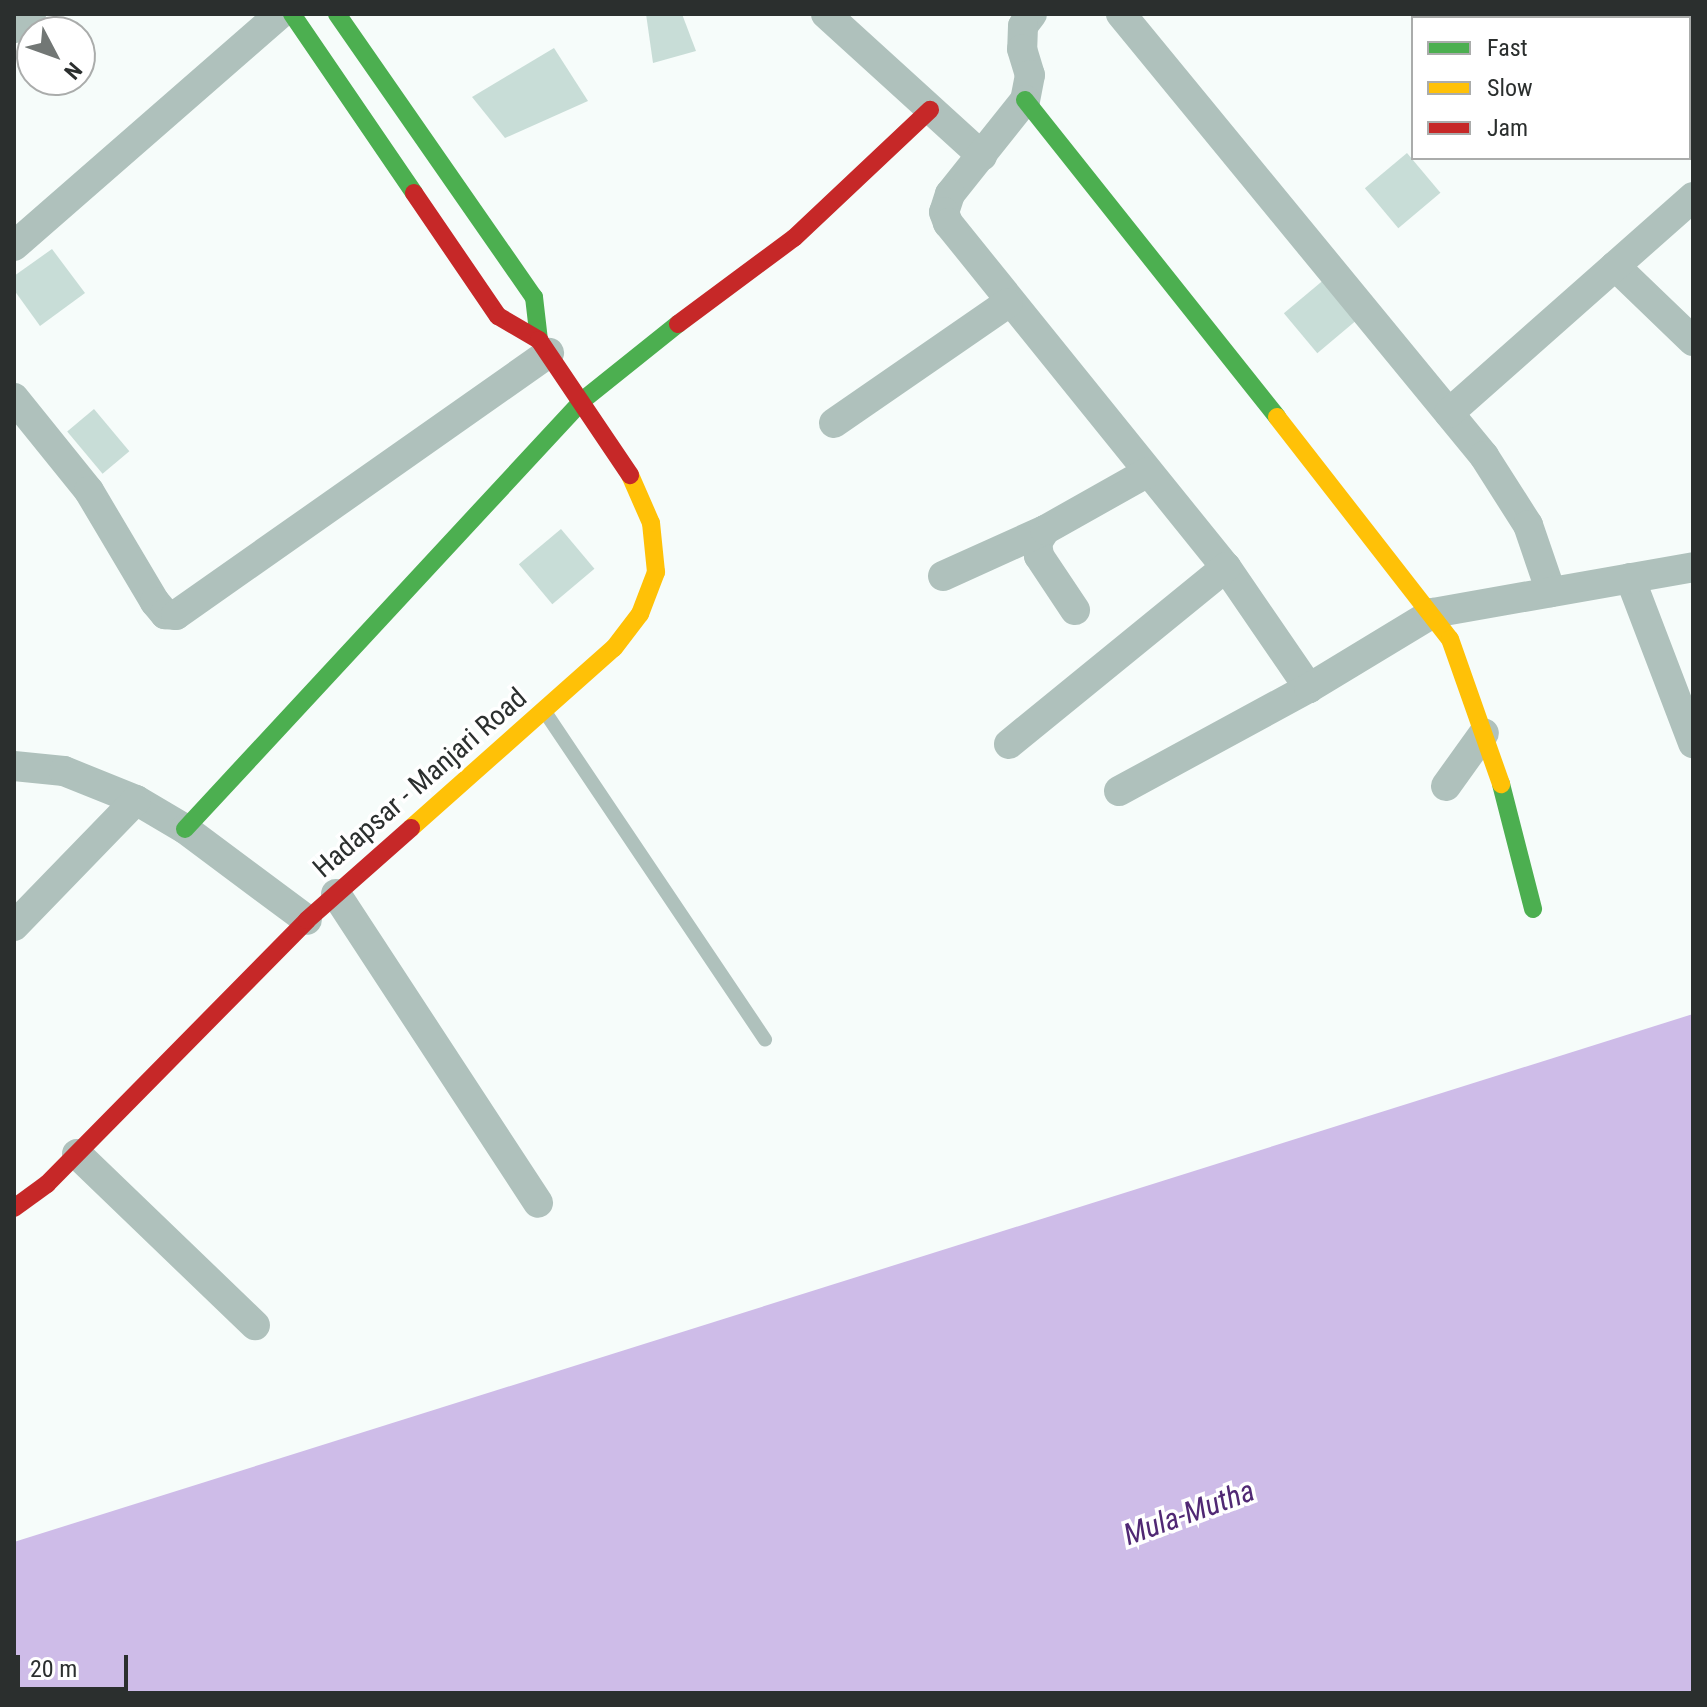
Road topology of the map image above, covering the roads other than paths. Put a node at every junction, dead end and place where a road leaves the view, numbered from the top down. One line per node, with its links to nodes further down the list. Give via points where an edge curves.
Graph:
1 (31, 14): 8 (street)
2 (280, 14): 13 (street)
3 (292, 14): 17 (street, Hadapsar - Manjari Road, via 498,316)
4 (337, 14): 17 (street, Hadapsar - Manjari Road, via 534,297)
5 (826, 14): 10 (street)
6 (1032, 14): 9 (street, via 1023,26 1022,49 1030,75)
7 (1121, 14): 20 (street)
8 (14, 28)
9 (1025, 100): 11 (street); 30 (street)
10 (930, 110): 11 (street); 19 (street, via 794,238 624,363)
11 (982, 156): 15 (street, via 950,194 944,212 958,241)
12 (1693, 197): 14 (street)
13 (14, 246)
14 (1615, 266): 16 (street); 20 (street)
15 (1008, 303): 21 (street); 22 (street)
16 (1693, 341)
17 (544, 346): 18 (street, via 176,615 165,614 155,602 89,491); 19 (street, Hadapsar - Manjari Road)
18 (14, 398)
19 (583, 400): 32 (street, Hadapsar - Manjari Road, via 625,465 651,523 656,572 640,614 614,648); 40 (street)
20 (1449, 413): 28 (street, via 1513,495)
21 (834, 423)
22 (1148, 472): 23 (street); 24 (street)
23 (1045, 530): 26 (street); 29 (street, via 1037,543 1039,556)
24 (1226, 567): 31 (street); 35 (street)
25 (1693, 567): 27 (street)
26 (943, 576)
27 (1630, 578): 28 (street); 34 (street)
28 (1551, 592): 30 (street)
29 (1075, 610)
30 (1433, 613): 31 (street); 33 (street, via 1450,639)
31 (1309, 688): 38 (street)
32 (544, 710): 41 (street, Hadapsar - Manjari Road); 45 (lane)
33 (1484, 733): 37 (street); 42 (street)
34 (1693, 743)
35 (1009, 744)
36 (14, 766): 39 (street, via 64,771)
37 (1446, 786)
38 (1119, 791)
39 (136, 800): 40 (street); 44 (street)
40 (185, 829): 43 (street)
41 (336, 894): 43 (street, Hadapsar - Manjari Road); 47 (street)
42 (1533, 909)
43 (307, 920): 46 (street, Hadapsar - Manjari Road)
44 (14, 926)
45 (765, 1040)
46 (77, 1154): 48 (street, Hadapsar - Manjari Road); 49 (street)
47 (538, 1203)
48 (14, 1208)
49 (255, 1325)

